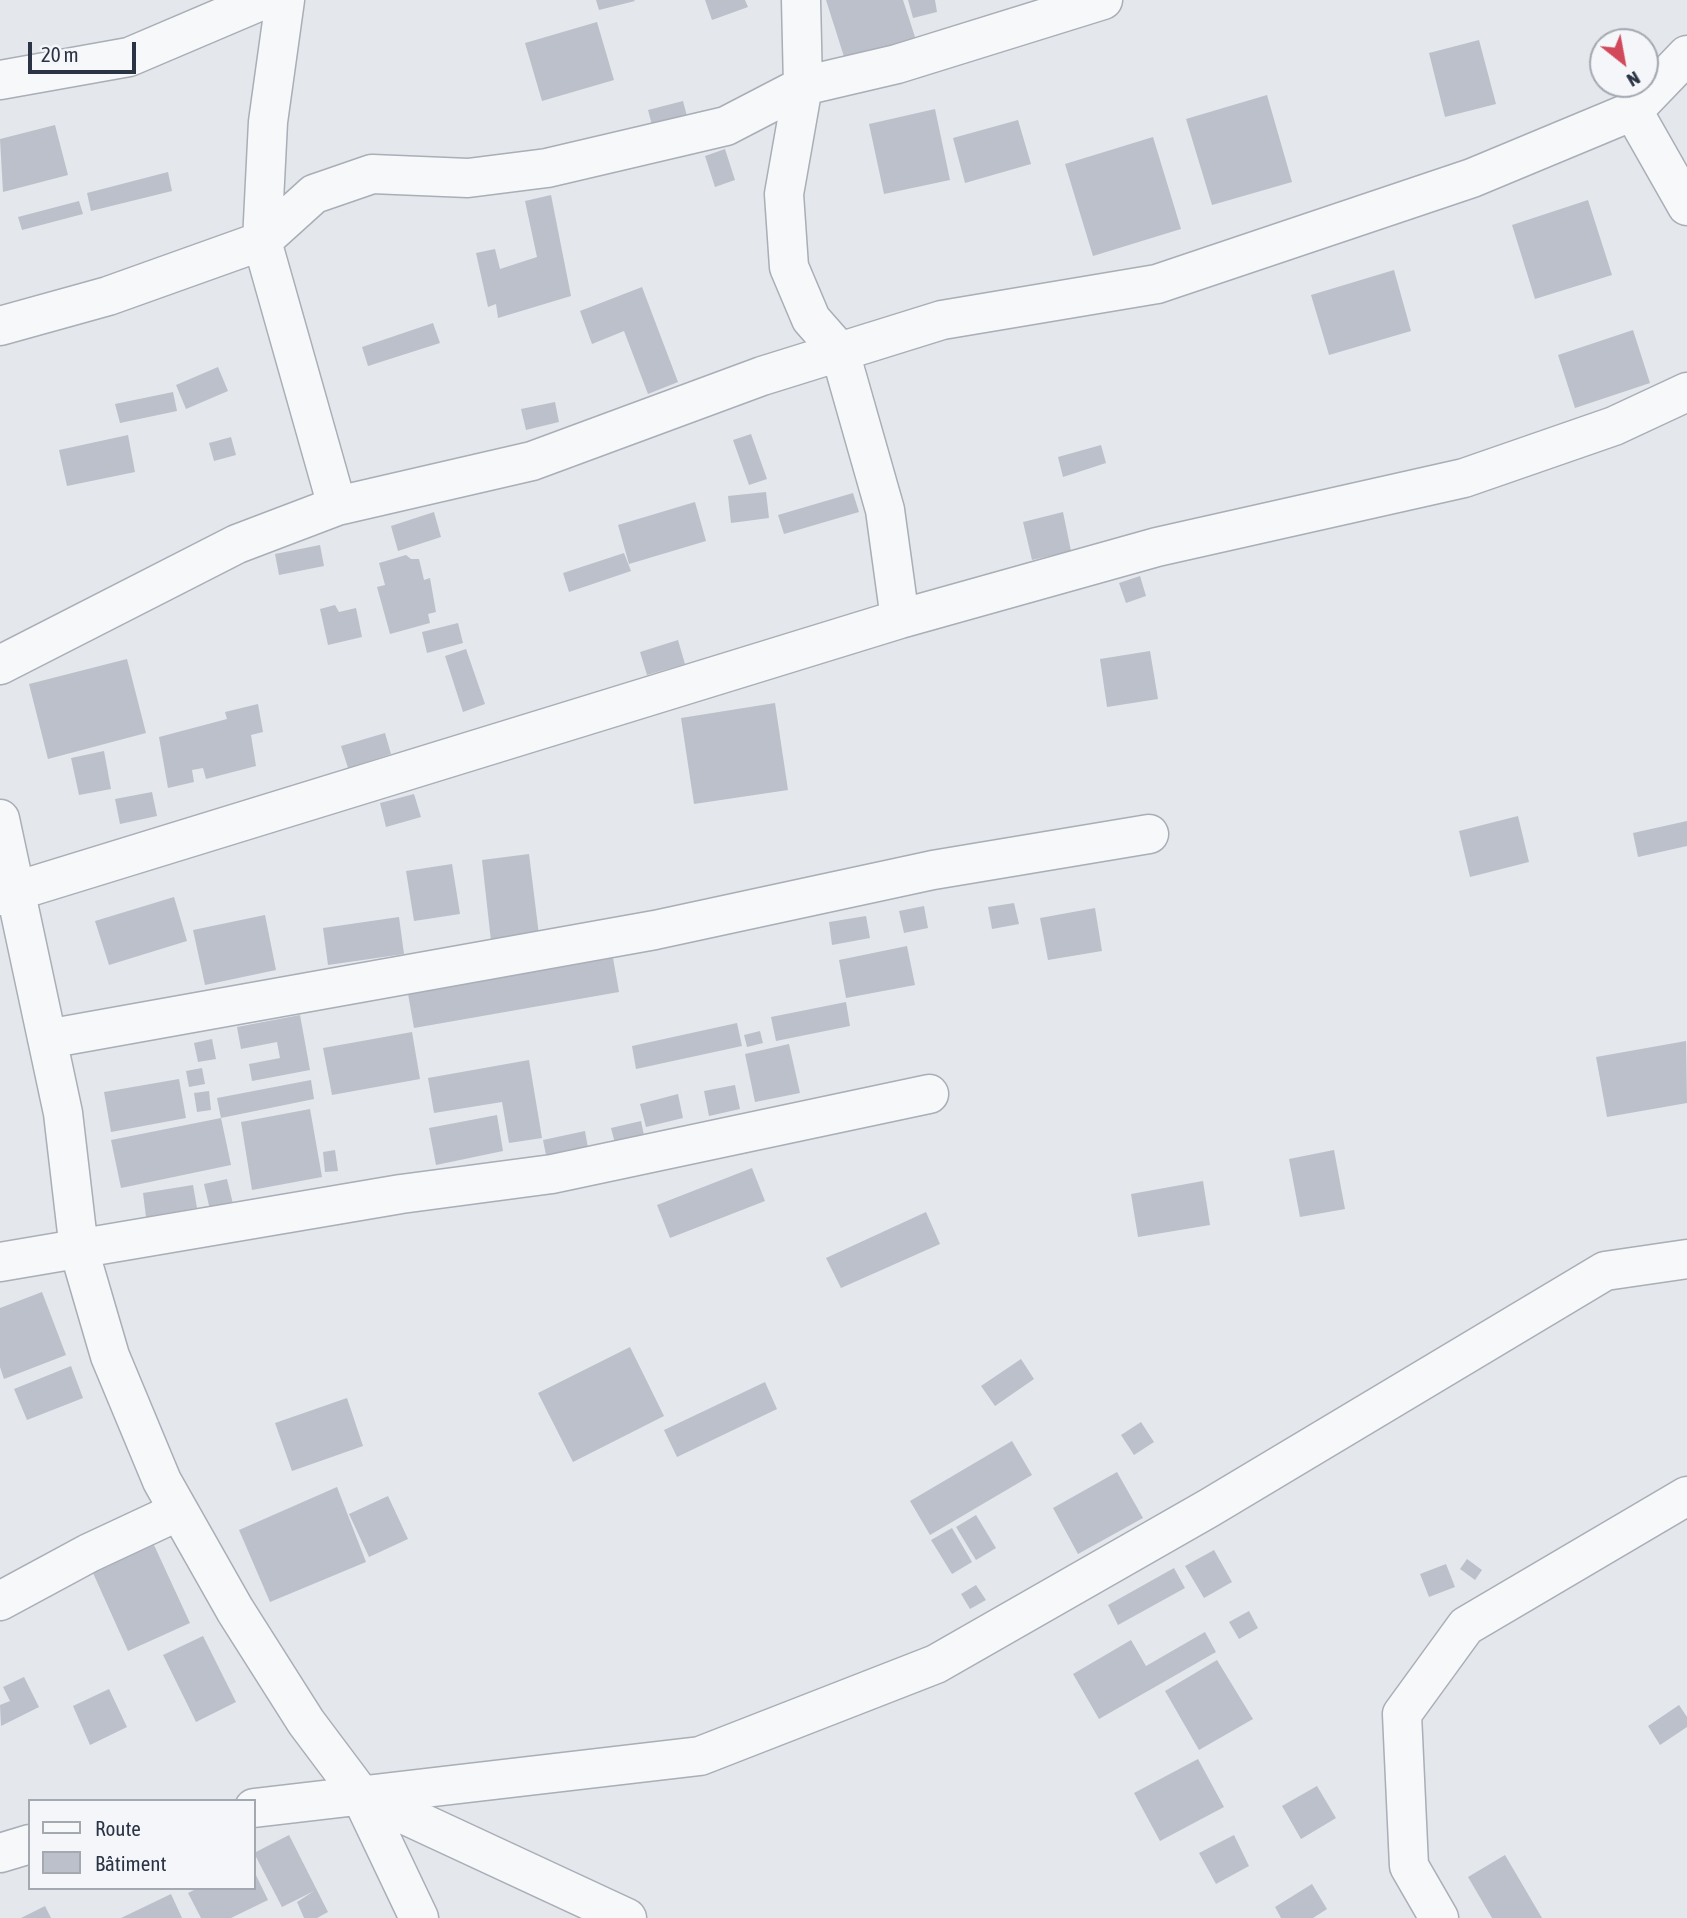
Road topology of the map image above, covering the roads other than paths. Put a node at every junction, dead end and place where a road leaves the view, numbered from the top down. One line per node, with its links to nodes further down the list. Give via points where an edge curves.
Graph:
1 (262, 0): 6 (street, via 129,57)
2 (285, 0): 10 (street, via 268,122)
3 (801, 0): 7 (street)
4 (1103, 0): 7 (street, via 897,64)
5 (1687, 55): 8 (street)
6 (0, 80)
7 (803, 86): 10 (street, via 726,126 547,168 468,178 372,174 314,194); 12 (street, via 784,194 789,267 811,319)
8 (1633, 111): 9 (street); 12 (street, via 1472,178 1157,284 942,320)
9 (1687, 206)
10 (262, 241): 11 (street, via 108,296); 14 (street)
11 (0, 326)
12 (840, 352): 14 (street, via 532,461); 15 (street, via 886,510)
13 (1687, 392): 15 (street, via 1614,426 1464,478 1157,547)
14 (337, 506): 16 (street, via 237,544)
15 (900, 619): 19 (street)
16 (0, 665)
17 (0, 819): 19 (street)
18 (1149, 834): 20 (street, via 933,870 655,930)
19 (8, 892): 20 (street)
20 (47, 1039): 22 (street, via 63,1113)
21 (929, 1094): 22 (street, via 552,1174 401,1194)
22 (79, 1250): 24 (street); 26 (street, via 110,1356)
23 (1687, 1259): 28 (street, via 1605,1271 1209,1508 936,1664 700,1756)
24 (0, 1262)
25 (1687, 1496): 34 (street, via 1466,1626 1402,1714 1409,1866)
26 (179, 1511): 27 (street); 28 (street, via 306,1722)
27 (0, 1601)
28 (360, 1794): 29 (street); 32 (street); 33 (street)
29 (256, 1808)
30 (28, 1845): 31 (street)
31 (0, 1853)
32 (419, 1918)
33 (627, 1918)
34 (1439, 1918)

